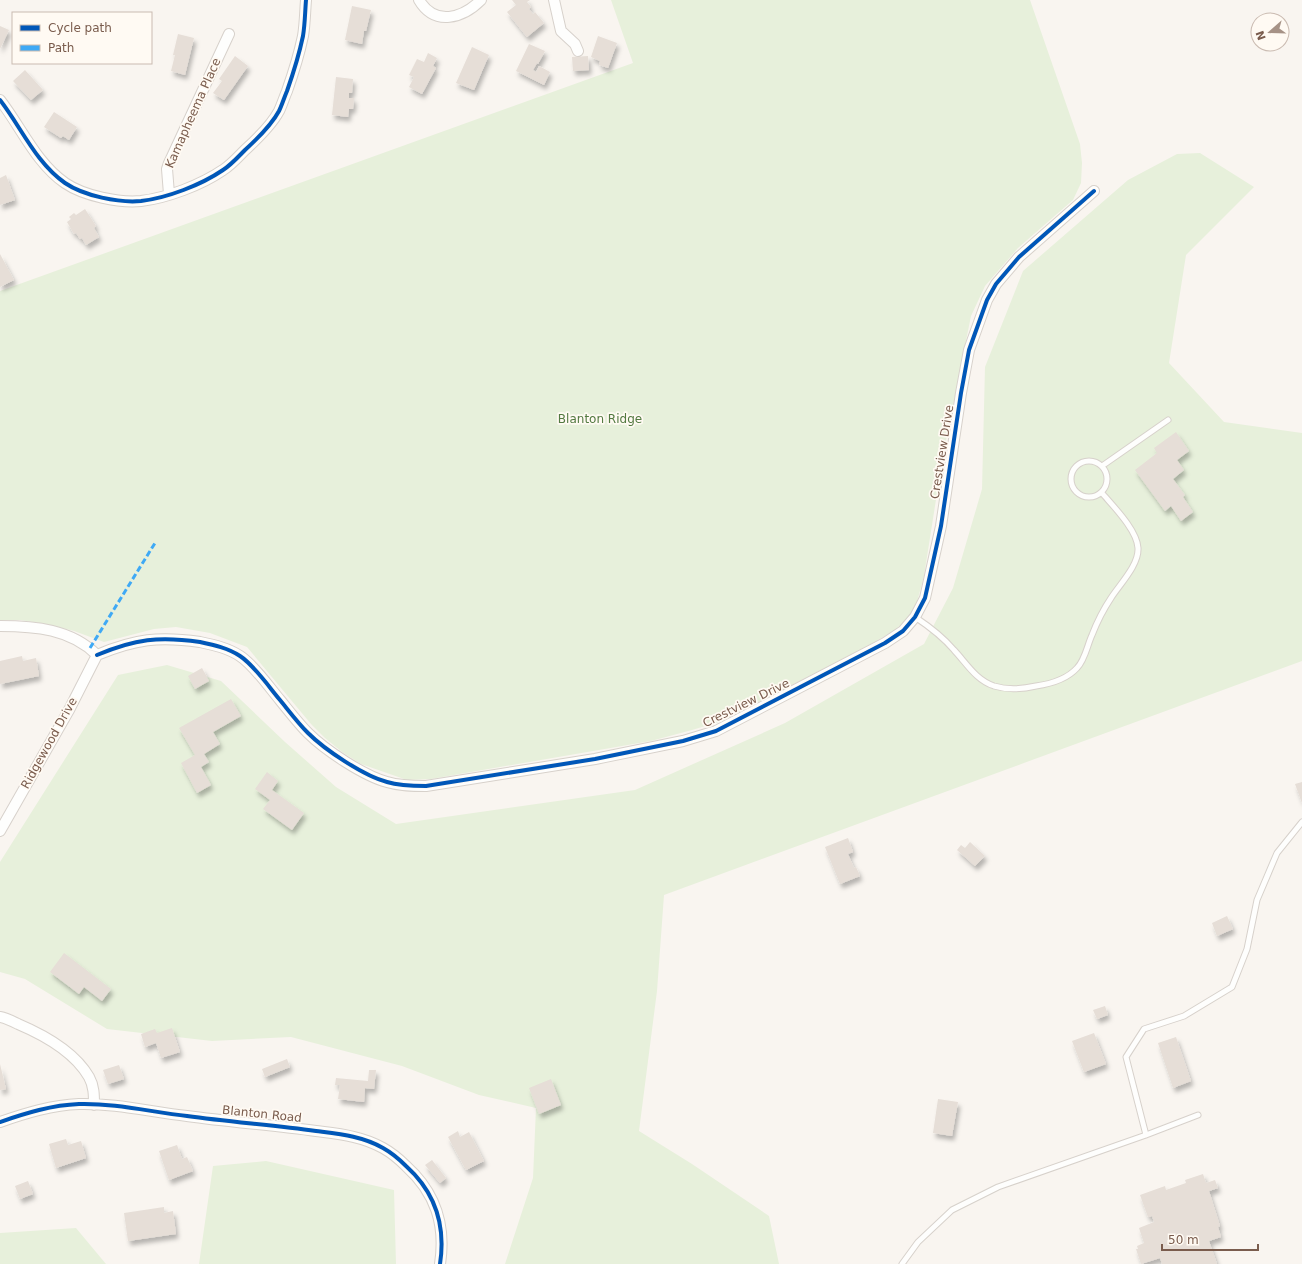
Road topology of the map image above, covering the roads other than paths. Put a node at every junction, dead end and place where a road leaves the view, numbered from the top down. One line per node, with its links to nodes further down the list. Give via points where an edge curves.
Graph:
1 (306, 0): 9 (street, via 303,36 293,75 279,112 257,140 223,170 192,186)
2 (418, 0): 3 (street, via 433,14 449,17 463,14)
3 (481, 0)
4 (554, 0): 6 (street, via 561,31 575,44)
5 (228, 34): 9 (street, Kamapheema Place, via 169,163)
6 (578, 51)
7 (0, 100): 9 (street, via 46,166 74,188 102,197 140,201)
8 (1094, 191): 13 (street, Crestview Drive, via 1019,257 996,284 987,300 970,350 961,393 941,526 925,598)
9 (169, 194)
10 (1168, 420): 11 (lane)
11 (1102, 466): 12 (lane, via 1108,477); 12 (lane, via 1091,461 1080,464 1075,468 1071,480 1075,491 1080,495 1091,498)
12 (1102, 493): 13 (lane, via 1135,536 1138,548 1136,560 1099,618 1078,668 1071,674 1050,683 1027,688 995,687 979,678 940,636)
13 (915, 617): 15 (street, Crestview Drive, via 903,631 885,643 716,731 683,742 649,749 426,786 387,783 370,777 340,758 309,733 241,656 225,648 161,638 131,642)
14 (0, 626): 15 (street, via 61,632 79,640)
15 (97, 655): 17 (street, Ridgewood Drive, via 69,710)
16 (1302, 822): 22 (lane, via 1277,853 1257,900 1247,949 1232,987 1184,1016 1144,1029 1126,1057)
17 (0, 831)
18 (0, 1017): 19 (street, via 52,1041 73,1057 89,1078 93,1088)
19 (94, 1105): 21 (street, Blanton Road, via 57,1106); 23 (street, Blanton Road, via 304,1129 354,1136 370,1141 394,1155 411,1170 431,1196 440,1221)
20 (1198, 1115): 22 (lane)
21 (0, 1122)
22 (1146, 1135): 24 (lane, via 998,1187 952,1210 918,1242)
23 (440, 1264)
24 (902, 1264)

